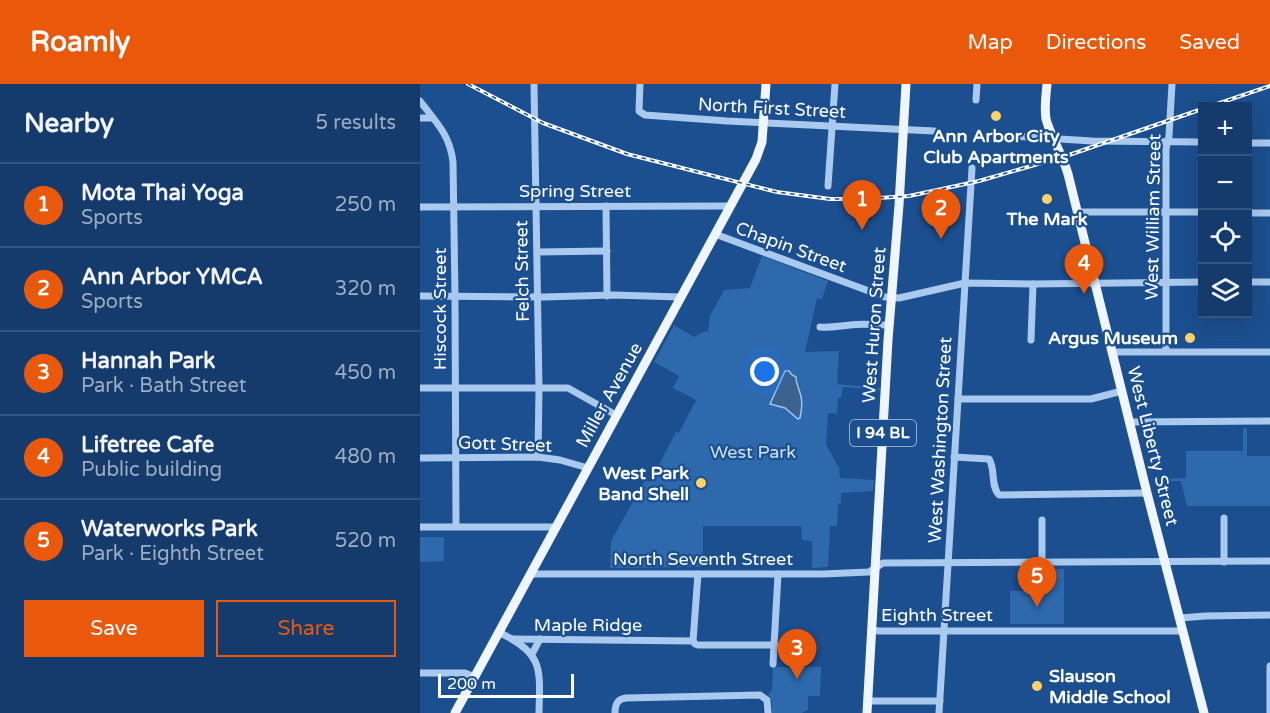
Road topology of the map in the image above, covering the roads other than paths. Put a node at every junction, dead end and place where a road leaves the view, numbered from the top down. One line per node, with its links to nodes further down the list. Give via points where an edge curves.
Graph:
1 (534, 84): 29 (street, Felch Street)
2 (640, 84): 13 (street, North First Street, via 640,112 647,115)
3 (766, 84): 13 (main road, Miller Avenue)
4 (835, 84): 14 (street)
5 (906, 84): 15 (main road, West Huron Street / I 94 BL)
6 (977, 84): 9 (street)
7 (1047, 84): 18 (main road, West Liberty Street, via 1046,118)
8 (1172, 84): 19 (street, West William Street)
9 (976, 100)
10 (420, 101): 12 (street, Hiscock Street)
11 (420, 118): 12 (street)
12 (432, 118): 28 (street, Hiscock Street, via 450,144)
13 (764, 122): 14 (street, North First Street); 26 (main road, Miller Avenue, via 759,152)
14 (832, 126): 15 (street, North First Street); 24 (street)
15 (903, 130): 16 (street, North First Street); 50 (main road, West Huron Street / I 94 BL)
16 (934, 131)
17 (1011, 136): 18 (street)
18 (1054, 139): 19 (street); 30 (main road, West Liberty Street, via 1068,171)
19 (1167, 142): 20 (street); 31 (street, West William Street)
20 (1198, 142)
21 (1252, 143): 22 (street)
22 (1270, 143)
23 (972, 168): 42 (street, West Washington Street)
24 (828, 186)
25 (606, 206): 26 (street, Spring Street); 29 (street, Spring Street); 36 (street)
26 (730, 206): 35 (main road, Miller Avenue)
27 (420, 207): 28 (street, Spring Street)
28 (454, 207): 29 (street, Spring Street); 46 (street, Hiscock Street)
29 (536, 207): 37 (street, Felch Street)
30 (1078, 212): 31 (street); 43 (main road, West Liberty Street)
31 (1167, 212): 32 (street); 38 (street, West William Street)
32 (1198, 212)
33 (1252, 213): 34 (street)
34 (1270, 213)
35 (715, 234): 49 (main road, Miller Avenue); 50 (street, Chapin Street)
36 (606, 251): 37 (street); 47 (street)
37 (537, 252): 48 (street, Felch Street)
38 (1167, 282): 39 (street); 43 (street); 54 (street, West William Street)
39 (1198, 282)
40 (1252, 282): 41 (street)
41 (1270, 282)
42 (965, 283): 44 (street); 50 (street); 61 (street, West Washington Street)
43 (1095, 283): 44 (street); 55 (main road, West Liberty Street)
44 (1033, 284): 53 (street)
45 (420, 296): 46 (street)
46 (455, 296): 48 (street); 58 (street, Hiscock Street)
47 (607, 296): 48 (street); 49 (street)
48 (538, 297): 59 (street, Felch Street)
49 (680, 297): 62 (main road, Miller Avenue)
50 (891, 298): 51 (main road, West Huron Street / I 94 BL)
51 (889, 325): 52 (street); 81 (main road, West Huron Street / I 94 BL)
52 (820, 327)
53 (1031, 340)
54 (1166, 351): 55 (street); 56 (street)
55 (1113, 352): 60 (main road, West Liberty Street)
56 (1270, 352)
57 (420, 388): 58 (street)
58 (455, 388): 59 (street); 65 (street, Hiscock Street)
59 (539, 388): 62 (street, via 568,388); 66 (street, Felch Street)
60 (1122, 391): 61 (street, via 1083,399); 64 (main road, West Liberty Street)
61 (958, 399): 67 (street, West Washington Street)
62 (616, 415): 69 (main road, Miller Avenue)
63 (1270, 421): 64 (street)
64 (1130, 422): 70 (main road, West Liberty Street)
65 (456, 457): 66 (street, Gott Street); 68 (street, Gott Street); 73 (street, Hiscock Street)
66 (538, 457): 69 (street, Gott Street)
67 (954, 457): 70 (street, via 989,459 999,495); 79 (street, West Washington Street)
68 (420, 458)
69 (588, 468): 75 (main road, Miller Avenue)
70 (1147, 493): 77 (main road, West Liberty Street)
71 (1224, 518): 78 (street)
72 (1042, 520): 80 (street)
73 (456, 526): 74 (street); 75 (street)
74 (420, 527)
75 (555, 527): 82 (main road, Miller Avenue)
76 (1270, 561): 78 (street, North Seventh Street)
77 (1165, 562): 78 (street, North Seventh Street); 80 (street, North Seventh Street); 86 (main road, West Liberty Street)
78 (1224, 562)
79 (948, 563): 80 (street, North Seventh Street); 81 (street, North Seventh Street, via 883,563); 88 (street, West Washington Street)
80 (1042, 563)
81 (874, 568): 84 (street, North Seventh Street, via 869,572); 87 (main road, West Huron Street / I 94 BL)
82 (530, 573): 83 (street, North Seventh Street); 90 (main road, Miller Avenue)
83 (698, 574): 84 (street, North Seventh Street); 93 (street)
84 (778, 574): 94 (street)
85 (1270, 615): 86 (street)
86 (1180, 618): 89 (main road, West Liberty Street)
87 (872, 630): 88 (street, Eighth Street); 100 (main road, West Huron Street / I 94 BL)
88 (944, 631): 89 (street, Eighth Street); 101 (street, West Washington Street)
89 (1183, 631): 109 (main road, West Liberty Street)
90 (500, 633): 91 (street); 99 (main road, Miller Avenue)
91 (513, 639): 92 (street, Maple Ridge); 95 (street)
92 (540, 639): 93 (street, Maple Ridge); 95 (street)
93 (693, 641): 94 (street, Maple Ridge, via 698,645)
94 (775, 645): 96 (street)
95 (532, 654): 104 (street, via 540,677)
96 (773, 664)
97 (1270, 666): 110 (street)
98 (420, 673): 99 (street, via 465,673)
99 (475, 677): 102 (main road, Miller Avenue)
100 (868, 701): 101 (street); 107 (main road, West Huron Street / I 94 BL)
101 (940, 701): 108 (street, West Washington Street)
102 (455, 713)
103 (532, 713): 104 (street)
104 (539, 713)
105 (615, 713): 106 (street, via 620,698 760,695 767,700)
106 (768, 713)
107 (867, 713)
108 (939, 713)
109 (1204, 713)
110 (1270, 713)

